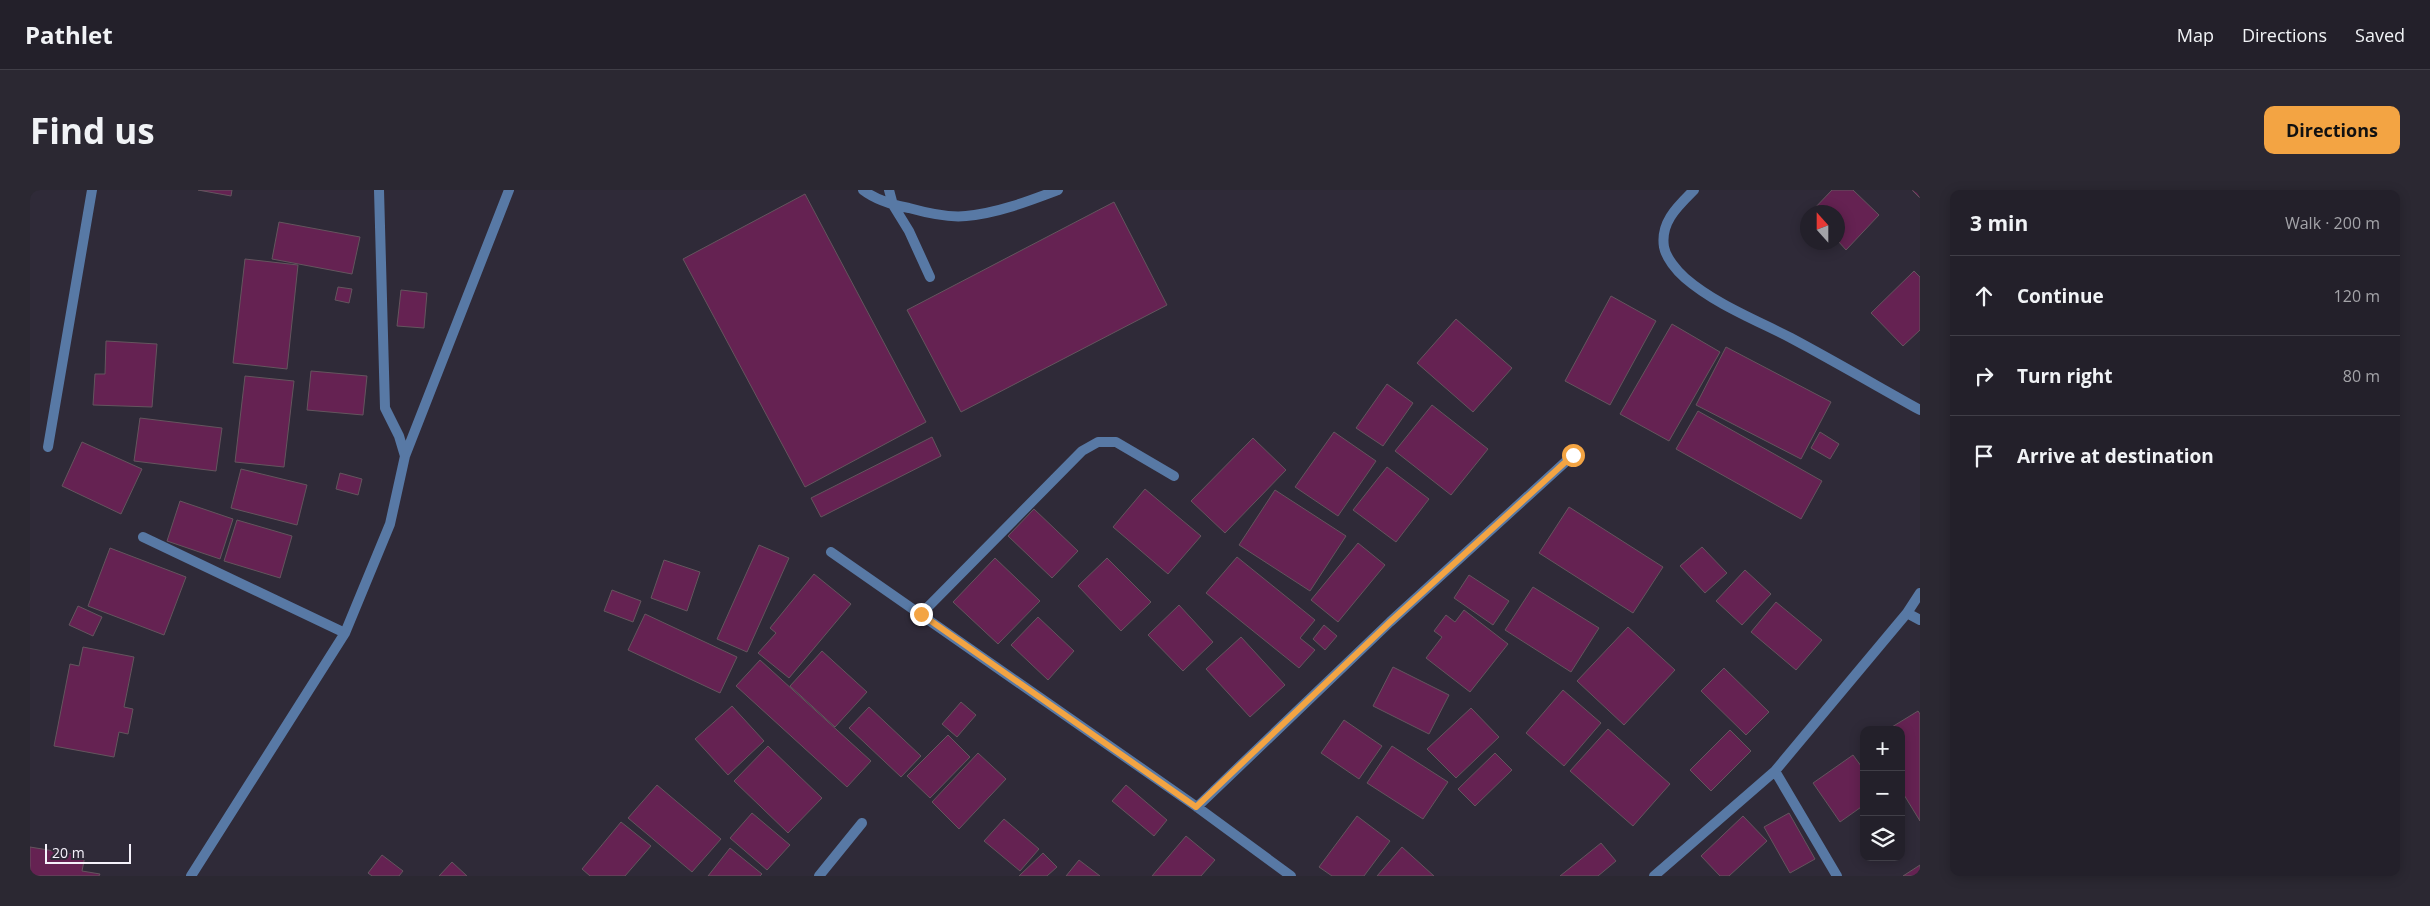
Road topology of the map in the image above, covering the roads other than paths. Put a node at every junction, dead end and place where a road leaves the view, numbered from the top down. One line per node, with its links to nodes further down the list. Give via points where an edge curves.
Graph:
1 (92, 190): 11 (street)
2 (379, 190): 13 (street, via 385,408)
3 (509, 190): 13 (street)
4 (863, 190): 8 (street)
5 (889, 190): 8 (street)
6 (1058, 190): 8 (street, via 999,210 965,217)
7 (1694, 190): 10 (street, via 1670,214 1664,232 1664,248 1685,278 1726,305)
8 (893, 205): 9 (street, via 910,231)
9 (930, 277)
10 (1920, 410)
11 (48, 447)
12 (1573, 455): 23 (street, via 1390,622)
13 (405, 456): 21 (street, via 390,524)
14 (1174, 476): 19 (street, via 1116,442 1098,442 1082,451)
15 (143, 537): 21 (street)
16 (831, 552): 19 (street)
17 (1920, 593): 18 (street)
18 (1907, 613): 20 (street); 22 (street)
19 (921, 614): 23 (street)
20 (1920, 620)
21 (345, 633): 25 (street)
22 (1775, 771): 28 (street); 29 (street)
23 (1196, 807): 27 (street)
24 (862, 823): 26 (street)
25 (190, 876)
26 (819, 876)
27 (1291, 876)
28 (1654, 876)
29 (1837, 876)

